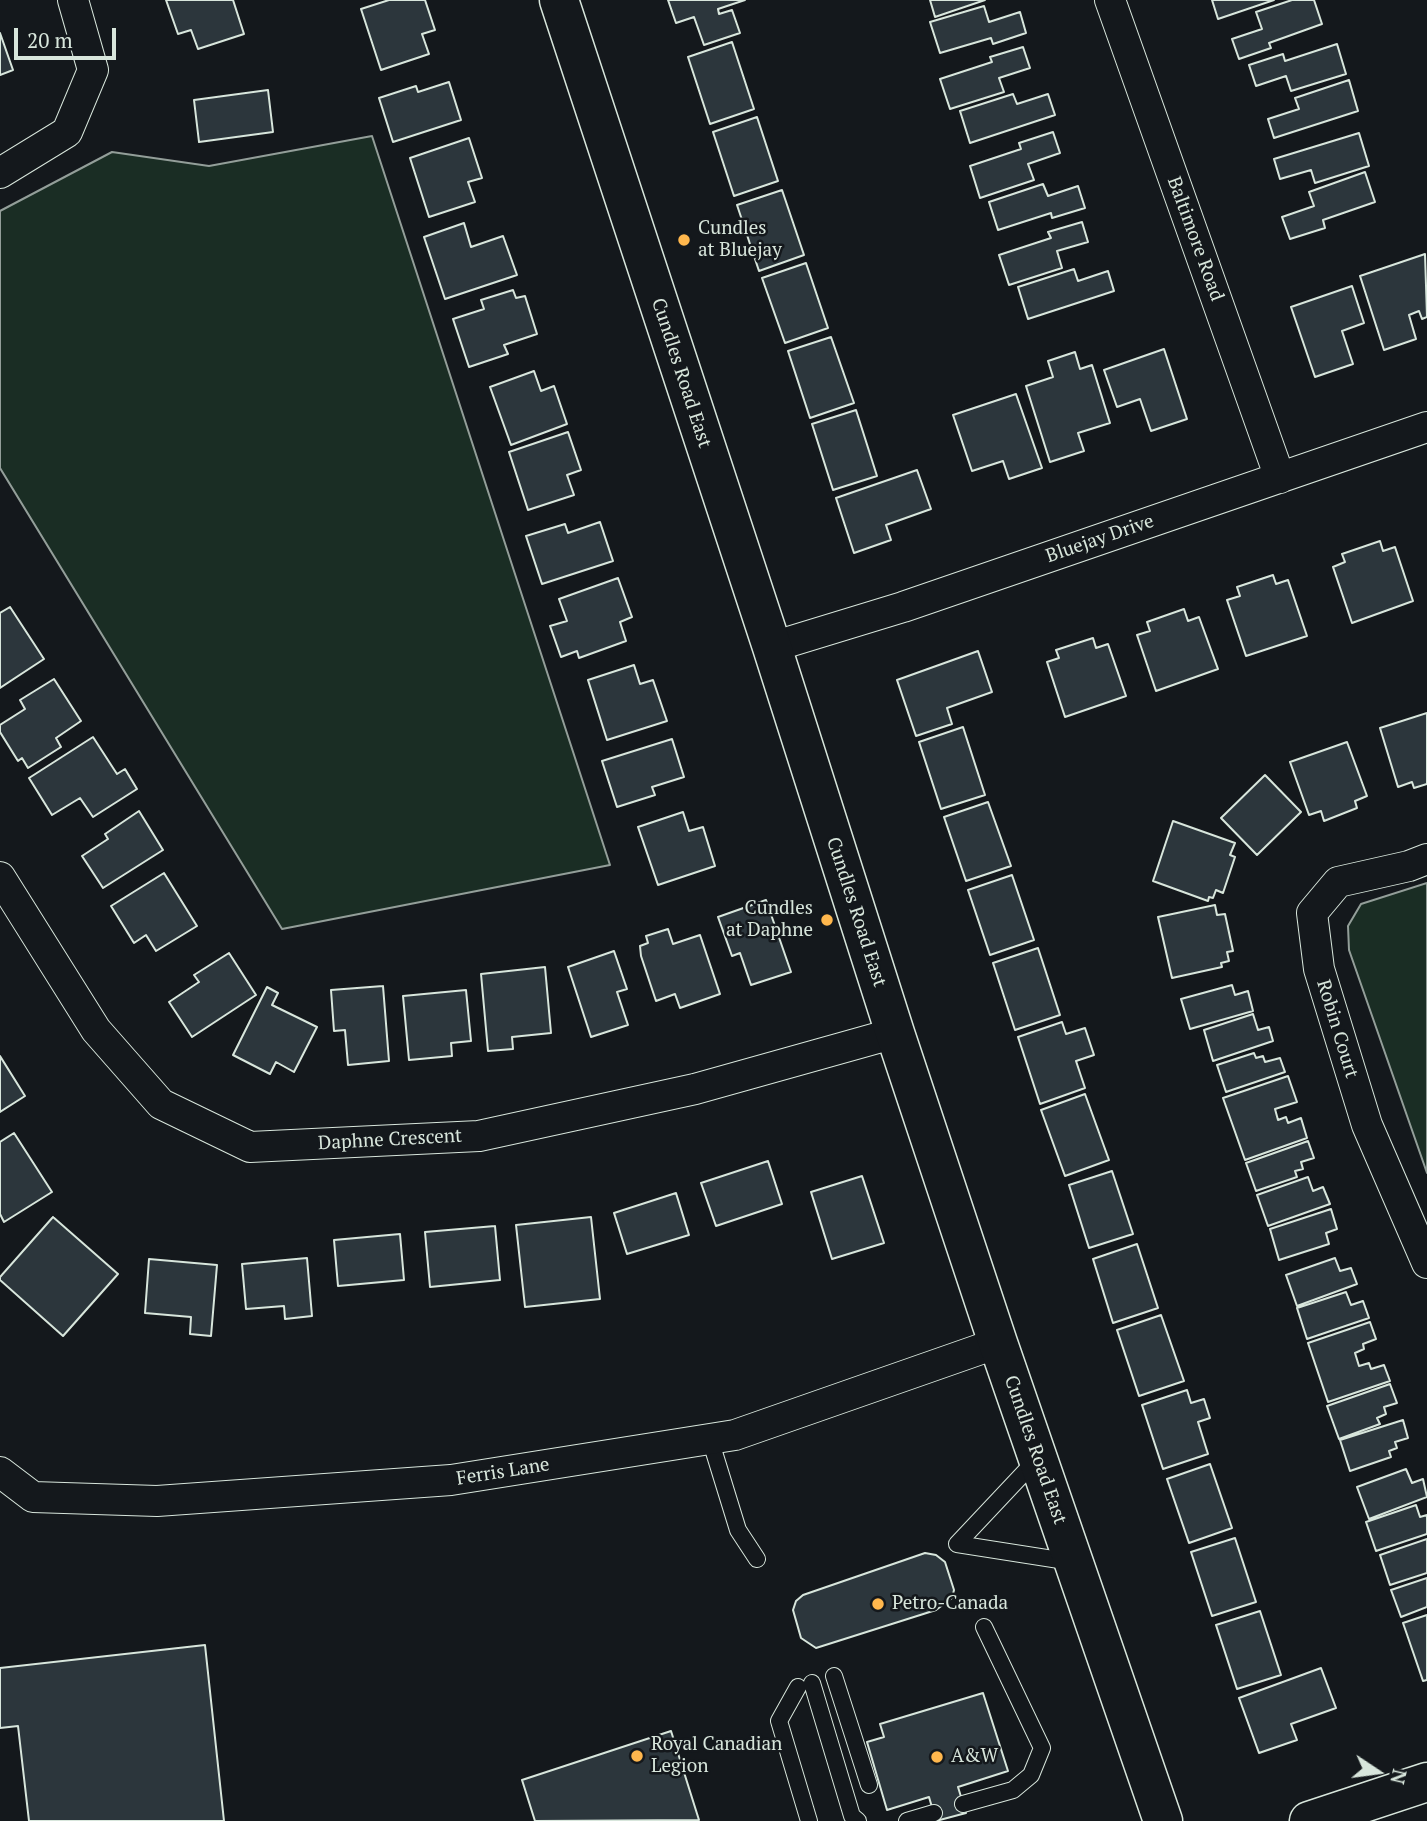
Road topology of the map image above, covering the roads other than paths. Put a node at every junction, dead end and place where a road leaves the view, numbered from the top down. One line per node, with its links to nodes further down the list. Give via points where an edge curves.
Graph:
1 (73, 0): 4 (street, via 93,70 67,132)
2 (559, 0): 7 (main road, Cundles Road East)
3 (1110, 0): 6 (street, Baltimore Road)
4 (0, 173)
5 (1427, 427): 6 (street, Bluejay Drive)
6 (1280, 478): 7 (street, Bluejay Drive)
7 (772, 648): 10 (main road, Cundles Road East)
8 (1427, 859): 11 (street, Robin Court, via 1338,882 1312,913 1319,969 1367,1125)
9 (0, 877): 10 (street, Daphne Crescent, via 96,1030 162,1104 250,1147 478,1136 695,1090)
10 (895, 1033): 12 (main road, Cundles Road East)
11 (1427, 1263)
12 (998, 1343): 13 (street, Ferris Lane, via 735,1435); 14 (main road, Cundles Road East)
13 (710, 1439): 15 (street, Ferris Lane, via 451,1480 158,1502 33,1497); 16 (lane, via 738,1530)
14 (1038, 1457): 17 (main road, Cundles Road East); 17 (lane, via 957,1544)
15 (0, 1472)
16 (757, 1559)
17 (1074, 1562): 27 (main road, Cundles Road East)
18 (984, 1627): 22 (lane, via 1042,1748 1031,1775 1013,1790)
19 (834, 1676): 21 (lane)
20 (1427, 1782): 28 (main road)
21 (869, 1785)
22 (963, 1804)
23 (934, 1813): 26 (lane)
24 (809, 1821): 25 (lane, via 779,1721 805,1685 852,1816)
25 (858, 1821)
26 (907, 1821)
27 (1163, 1821)
28 (1309, 1821)

